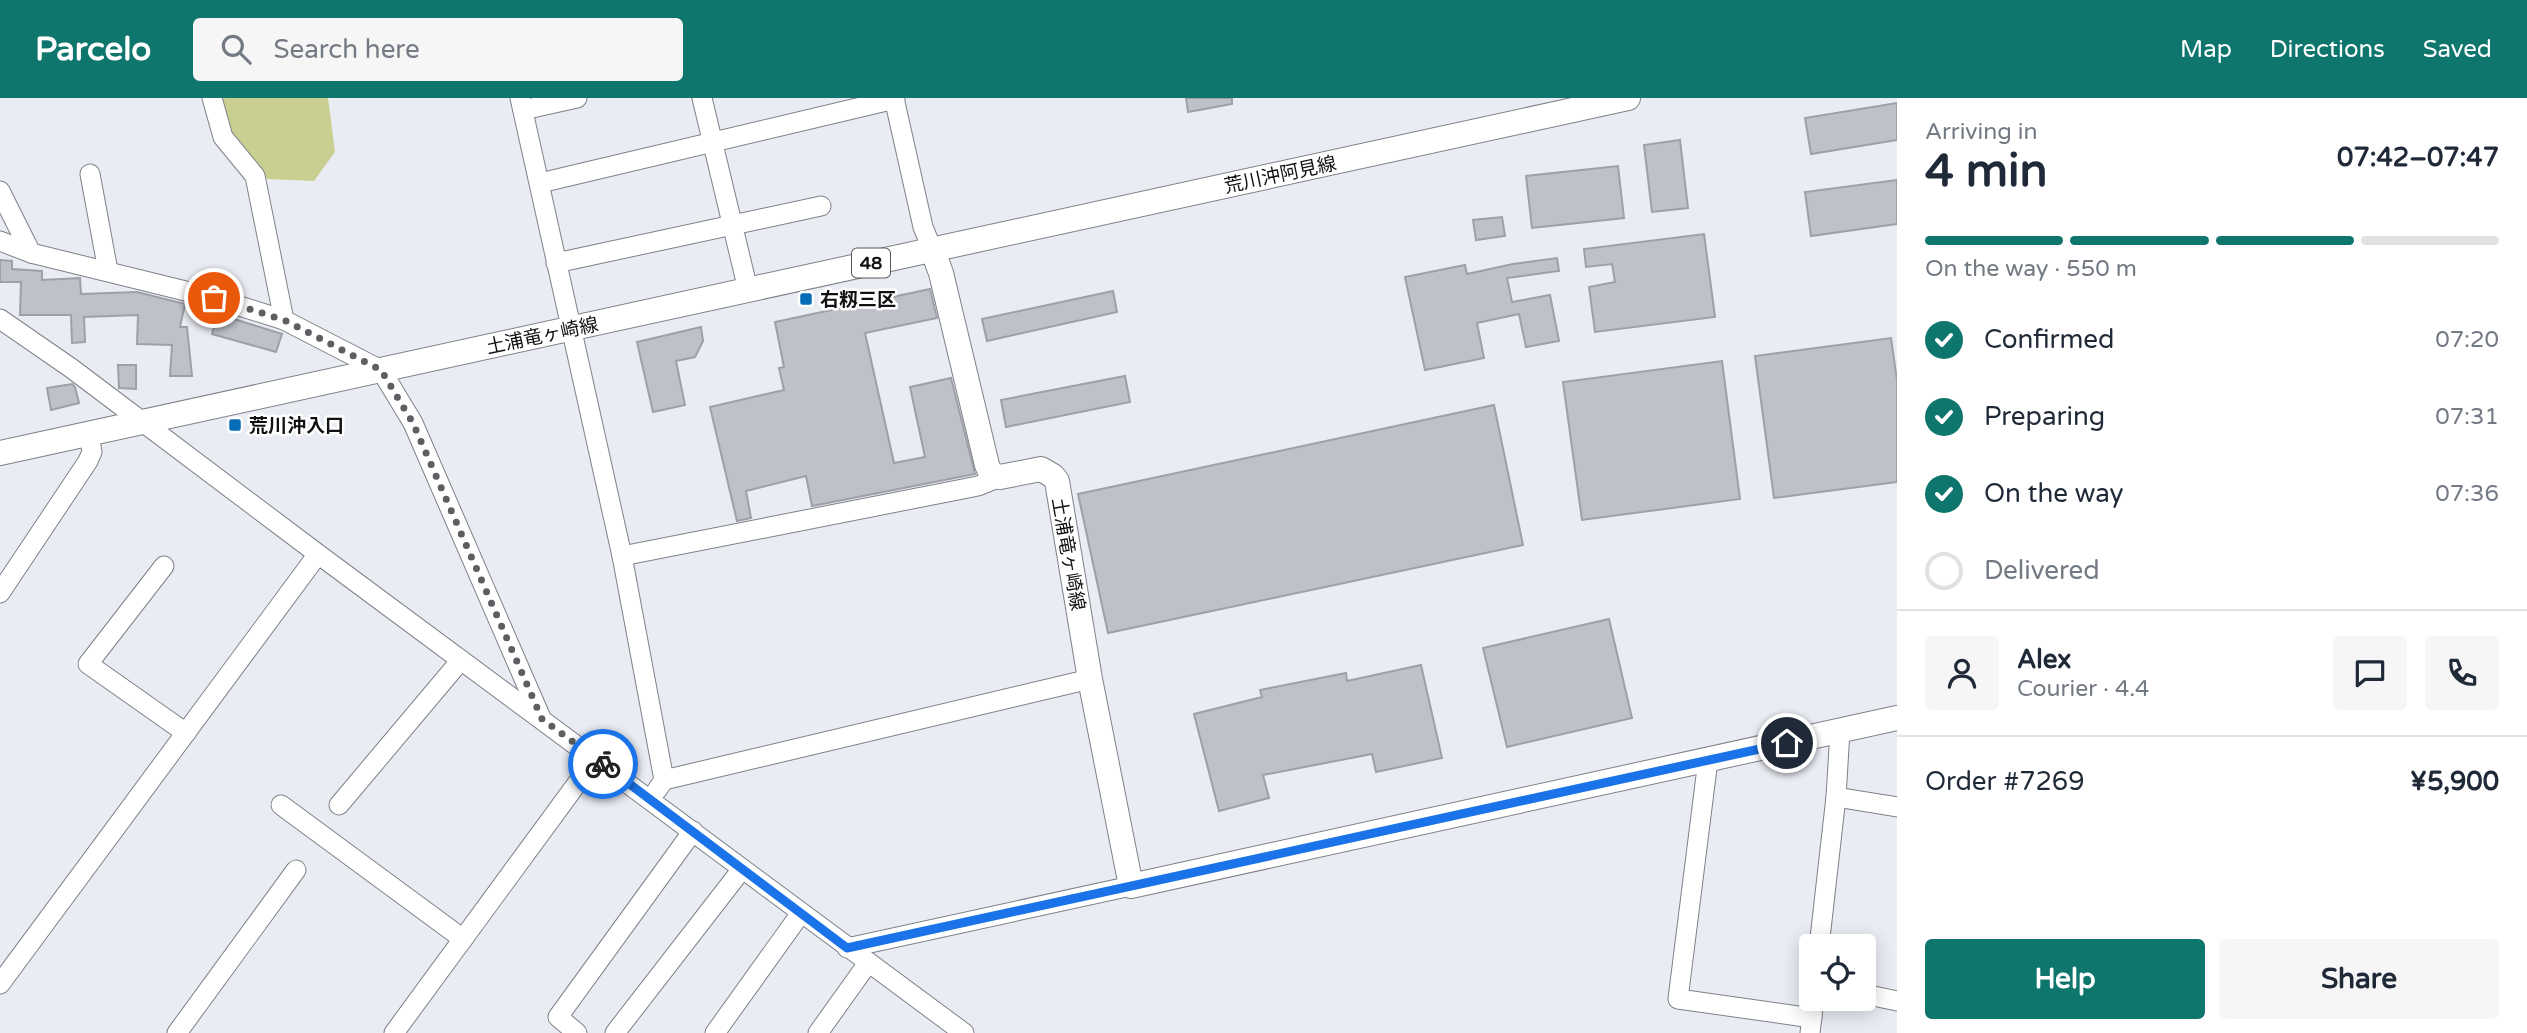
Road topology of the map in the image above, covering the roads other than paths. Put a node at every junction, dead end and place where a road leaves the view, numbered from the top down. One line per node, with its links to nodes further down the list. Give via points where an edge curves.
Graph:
1 (212, 98): 20 (street, via 223,137 255,176)
2 (577, 98): 6 (street)
3 (702, 98): 7 (street)
4 (1628, 98): 14 (main road, 荒川沖阿見線)
5 (895, 99): 7 (street); 14 (street)
6 (522, 104): 9 (street)
7 (713, 142): 9 (street); 12 (street)
8 (90, 174): 17 (street)
9 (540, 183): 16 (street)
10 (0, 191): 15 (street)
11 (821, 206): 12 (street)
12 (732, 225): 16 (street); 18 (street)
13 (0, 241): 15 (street)
14 (932, 249): 18 (main road, 土浦竜ヶ崎線 / 48); 26 (main road, via 987,465 991,474)
15 (31, 253): 17 (street)
16 (556, 263): 21 (street)
17 (108, 271): 20 (street)
18 (748, 290): 21 (main road, 土浦竜ヶ崎線 / 48)
19 (0, 319): 23 (street)
20 (284, 320): 22 (street)
21 (571, 328): 22 (main road, 土浦竜ヶ崎線 / 48); 28 (street)
22 (381, 370): 23 (main road, 土浦竜ヶ崎線 / 48); 34 (street, via 413,423)
23 (141, 422): 24 (main road, 土浦竜ヶ崎線 / 48); 27 (street)
24 (89, 434): 25 (main road, 土浦竜ヶ崎線 / 48); 30 (street, via 89,461)
25 (0, 453)
26 (1000, 477): 28 (street, via 978,486); 32 (main road, 土浦竜ヶ崎線, via 1041,469 1056,481)
27 (318, 554): 31 (street); 36 (street)
28 (622, 556): 39 (street)
29 (164, 566): 36 (street, via 88,664)
30 (0, 593)
31 (461, 660): 34 (street); 43 (street)
32 (1090, 679): 39 (street); 48 (main road, 土浦竜ヶ崎線)
33 (1897, 718): 35 (main road)
34 (542, 719): 37 (street)
35 (1840, 731): 38 (main road); 40 (street)
36 (186, 733): 54 (street)
37 (595, 758): 41 (street); 51 (street)
38 (1708, 760): 48 (main road); 57 (street, via 1678,999)
39 (664, 780): 41 (street)
40 (1836, 797): 44 (street); 50 (street)
41 (650, 799): 45 (street)
42 (281, 805): 51 (street)
43 (339, 805)
44 (1897, 807)
45 (693, 831): 46 (street); 60 (street, via 558,1017)
46 (742, 869): 49 (street); 61 (street)
47 (296, 870): 58 (street)
48 (1132, 886): 52 (street)
49 (801, 913): 52 (street); 62 (street)
50 (1820, 934)
51 (463, 939): 59 (street)
52 (847, 948): 53 (street)
53 (868, 963): 63 (street); 64 (street)
54 (0, 984)
55 (1876, 997): 56 (street)
56 (1897, 1001)
57 (1812, 1017)
58 (177, 1033)
59 (394, 1033)
60 (578, 1033)
61 (615, 1033)
62 (715, 1033)
63 (818, 1033)
64 (964, 1033)

